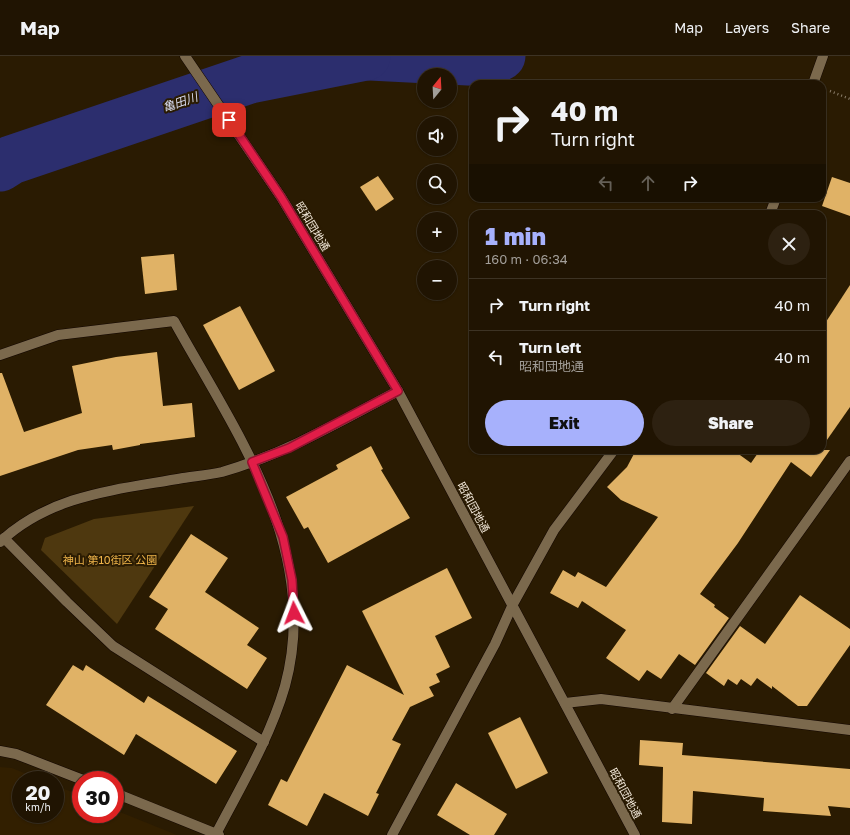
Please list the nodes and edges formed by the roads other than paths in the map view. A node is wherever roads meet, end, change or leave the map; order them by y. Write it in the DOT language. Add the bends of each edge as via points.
graph roads {
  1 [pos="185,56"];
  2 [pos="823,56"];
  3 [pos="815,80"];
  4 [pos="0,354"];
  5 [pos="398,391"];
  6 [pos="611,454"];
  7 [pos="850,461"];
  8 [pos="252,462"];
  9 [pos="2,540"];
  10 [pos="513,604"];
  11 [pos="565,704"];
  12 [pos="672,709"];
  13 [pos="850,730"];
  14 [pos="264,742"];
  15 [pos="0,751"];
  16 [pos="72,776"];
  17 [pos="124,797"];
  18 [pos="217,834"];
  19 [pos="392,835"];
  20 [pos="635,835"];
  1 -- 5 [label="street, 昭和団地通" via="281,197"];
  2 -- 3 [label="street"];
  4 -- 8 [label="street" via="58,335 174,321"];
  5 -- 8 [label="street" via="289,448"];
  5 -- 10 [label="street, 昭和団地通"];
  6 -- 10 [label="street" via="554,530"];
  7 -- 12 [label="street"];
  8 -- 9 [label="street" via="221,472 91,494 65,502 29,519"];
  8 -- 14 [label="street" via="283,537 292,580 294,613 293,645 285,686"];
  9 -- 14 [label="street" via="113,646"];
  10 -- 11 [label="street, 昭和団地通"];
  10 -- 19 [label="street" via="495,644"];
  11 -- 12 [label="street" via="601,699"];
  11 -- 20 [label="street, 昭和団地通"];
  12 -- 13 [label="street"];
  14 -- 18 [label="street"];
  15 -- 16 [label="street" via="16,754"];
  17 -- 18 [label="street"];
}
